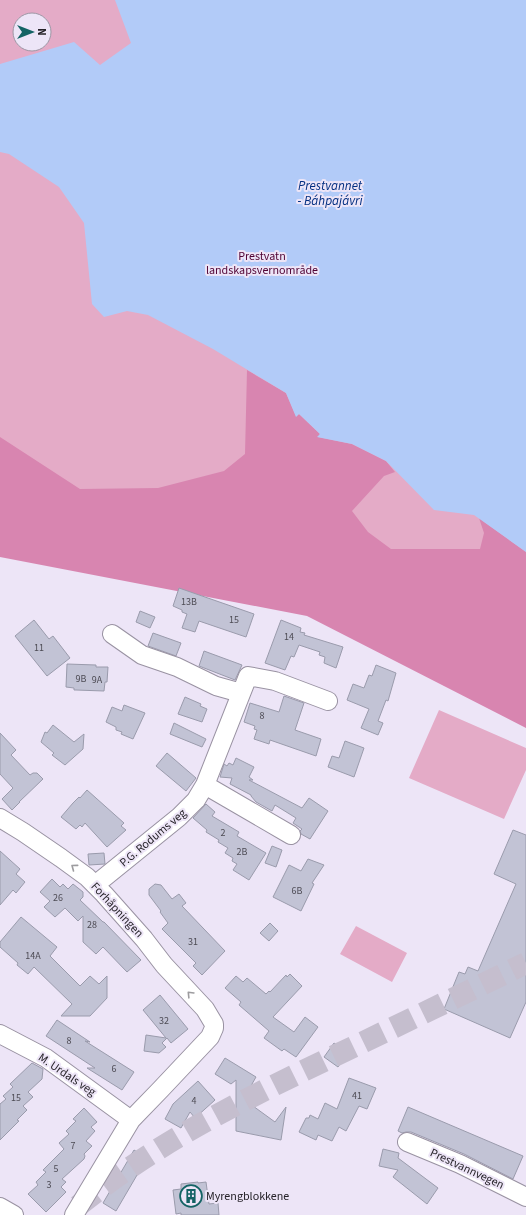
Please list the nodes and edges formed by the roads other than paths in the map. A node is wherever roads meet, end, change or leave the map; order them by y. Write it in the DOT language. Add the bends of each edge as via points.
graph roads {
  1 [pos="112,634"];
  2 [pos="241,693"];
  3 [pos="328,701"];
  4 [pos="205,785"];
  5 [pos="0,818"];
  6 [pos="291,835"];
  7 [pos="95,885"];
  8 [pos="0,1034"];
  9 [pos="131,1120"];
  10 [pos="407,1142"];
  11 [pos="526,1197"];
  12 [pos="0,1207"];
  13 [pos="14,1215"];
  14 [pos="74,1215"];
  1 -- 2 [label="street" via="142,656 177,667 216,686"];
  2 -- 3 [label="street, P.G. Rodums veg" via="248,676 275,682"];
  2 -- 4 [label="street, P.G. Rodums veg"];
  4 -- 6 [label="street"];
  4 -- 7 [label="street, P.G. Rodums veg" via="196,800 179,817"];
  7 -- 5 [label="street, Forhåpningen, one-way" via="61,858"];
  9 -- 7 [label="street, Forhåpningen, one-way" via="210,1037 214,1024 205,1009"];
  8 -- 9 [label="street, M. Urdals veg" via="46,1058"];
  9 -- 14 [label="street"];
  10 -- 11 [label="street, Prestvannvegen" via="460,1164"];
  12 -- 13 [label="street"];
}
